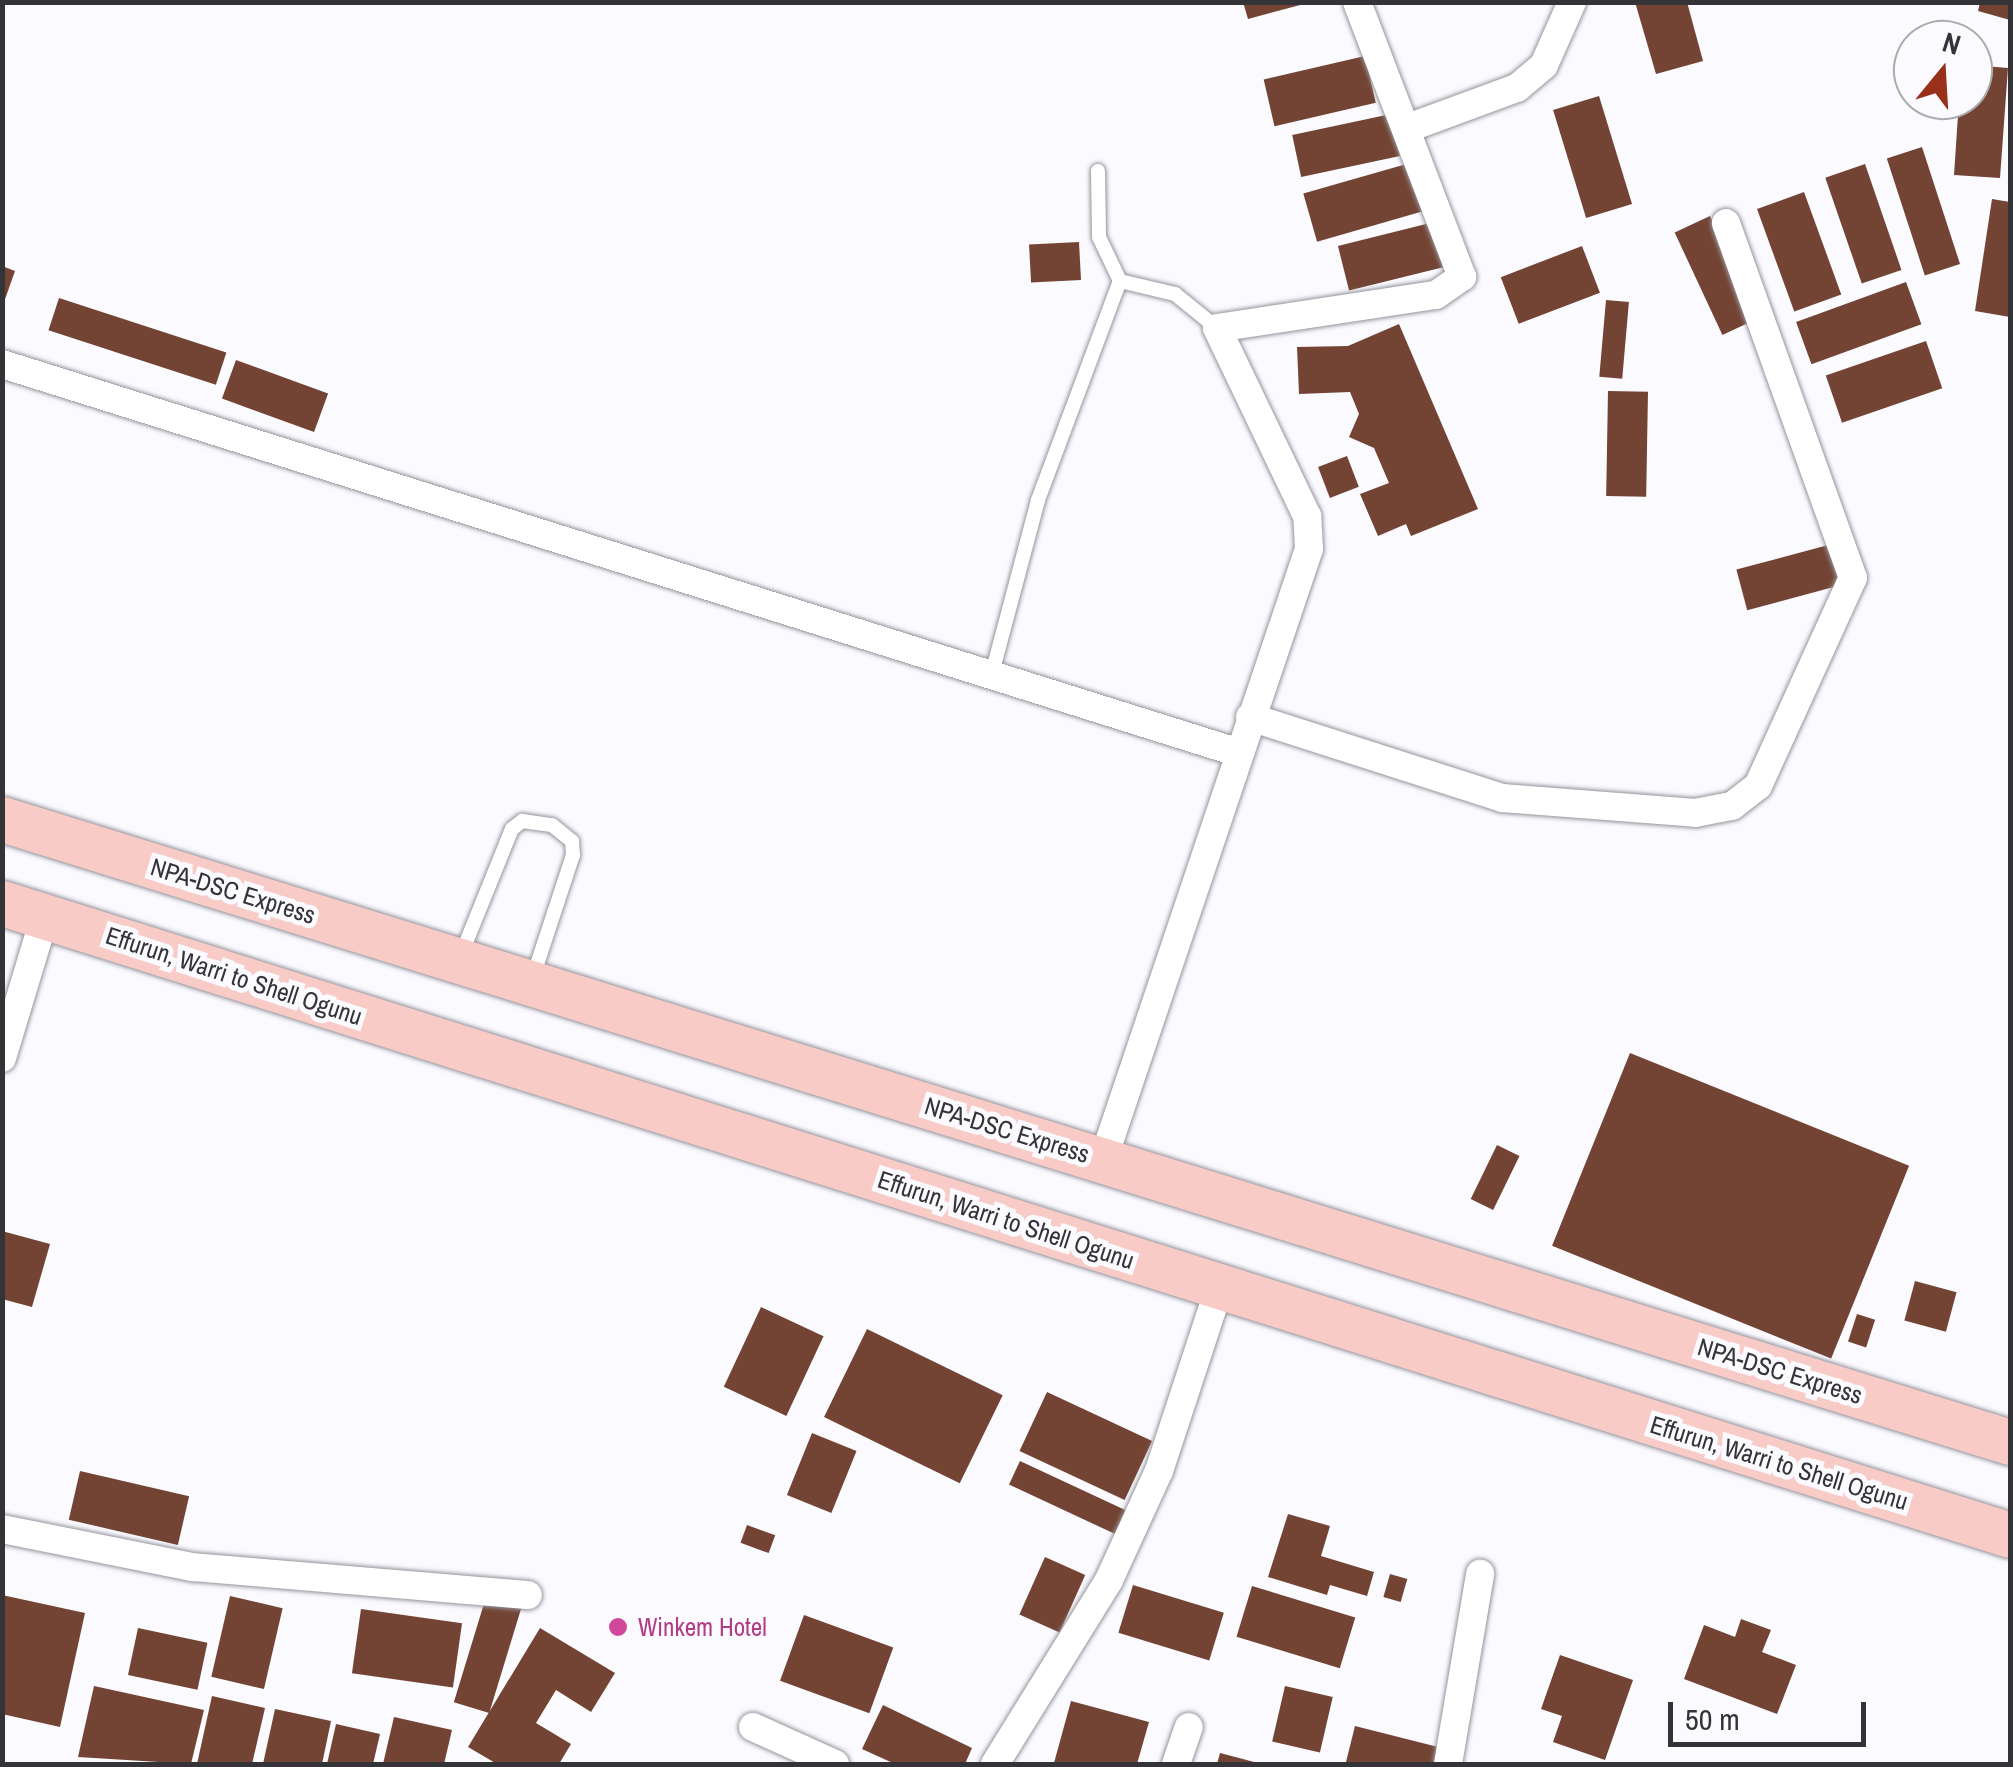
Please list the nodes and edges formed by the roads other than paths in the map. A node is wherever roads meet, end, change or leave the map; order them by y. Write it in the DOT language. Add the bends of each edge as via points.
graph roads {
  1 [pos="1357,2"];
  2 [pos="1572,2"];
  3 [pos="1408,128"];
  4 [pos="1098,170"];
  5 [pos="1726,222"];
  6 [pos="1120,281"];
  7 [pos="1217,328"];
  8 [pos="2,364"];
  9 [pos="991,676"];
  10 [pos="1250,716"];
  11 [pos="1236,752"];
  12 [pos="2,819"];
  13 [pos="2,903"];
  14 [pos="45,916"];
  15 [pos="459,961"];
  16 [pos="531,983"];
  17 [pos="2,1058"];
  18 [pos="1103,1160"];
  19 [pos="1219,1288"];
  20 [pos="2010,1442"];
  21 [pos="2,1529"];
  22 [pos="2010,1535"];
  23 [pos="1480,1574"];
  24 [pos="528,1595"];
  25 [pos="753,1727"];
  26 [pos="1190,1727"];
  27 [pos="834,1764"];
  28 [pos="994,1764"];
  29 [pos="1176,1764"];
  30 [pos="1448,1764"];
  1 -- 3 [label="street"];
  2 -- 3 [label="street" via="1544,65 1517,88"];
  3 -- 7 [label="street" via="1456,248 1462,277 1455,287"];
  4 -- 6 [label="lane" via="1100,238"];
  5 -- 10 [label="street" via="1853,578 1758,786 1732,806 1695,813 1502,798"];
  6 -- 7 [label="lane" via="1175,294"];
  6 -- 9 [label="lane" via="1038,500"];
  7 -- 10 [label="street" via="1307,516 1310,549"];
  8 -- 9 [label="street"];
  9 -- 11 [label="street"];
  10 -- 11 [label="street"];
  11 -- 18 [label="street"];
  12 -- 15 [label="main road, NPA-DSC Express"];
  13 -- 14 [label="main road, Effurun, Warri to Shell Ogunu"];
  14 -- 17 [label="street"];
  14 -- 19 [label="main road, Effurun, Warri to Shell Ogunu"];
  15 -- 16 [label="main road, NPA-DSC Express"];
  15 -- 16 [label="lane" via="512,829 522,821 552,824 572,840 573,855"];
  16 -- 18 [label="main road, NPA-DSC Express"];
  18 -- 20 [label="main road, NPA-DSC Express"];
  19 -- 22 [label="main road, Effurun, Warri to Shell Ogunu"];
  19 -- 28 [label="street" via="1159,1471 1109,1580"];
  21 -- 24 [label="street" via="193,1567"];
  23 -- 30 [label="street"];
  25 -- 27 [label="street"];
  26 -- 29 [label="street"];
}
